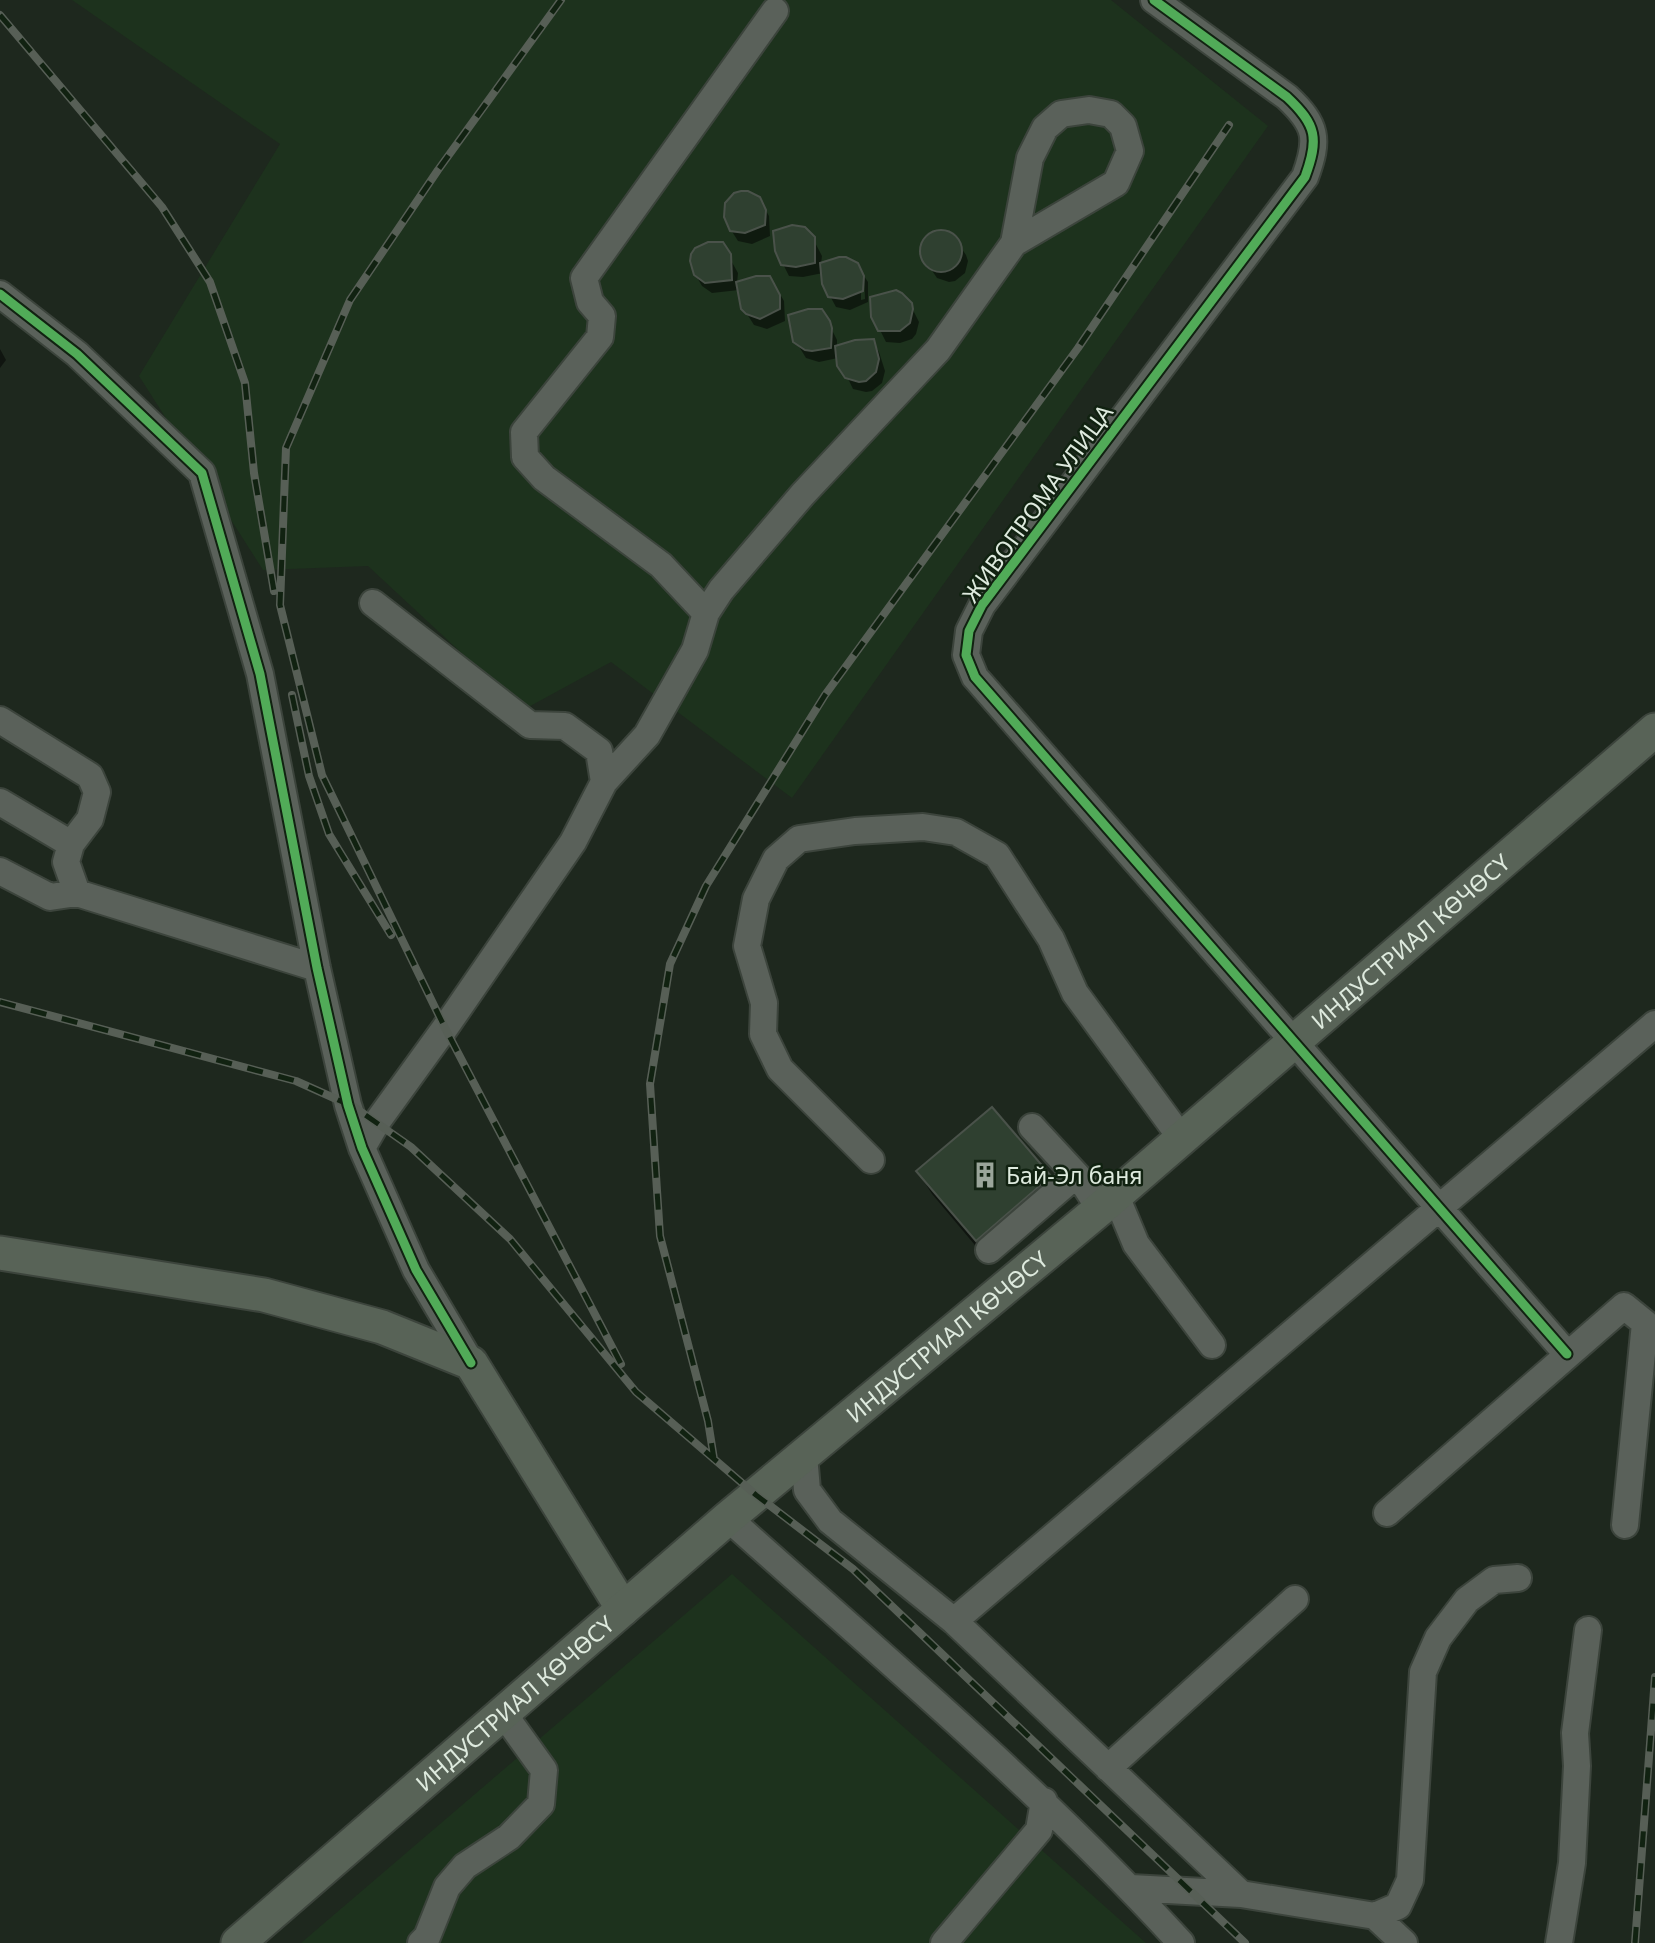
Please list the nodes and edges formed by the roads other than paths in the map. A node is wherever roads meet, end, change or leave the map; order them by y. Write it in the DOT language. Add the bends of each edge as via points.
graph roads {
  1 [pos="1154,0"];
  2 [pos="775,11"];
  3 [pos="1014,243"];
  4 [pos="0,294"];
  5 [pos="373,603"];
  6 [pos="706,613"];
  7 [pos="0,720"];
  8 [pos="1655,730"];
  9 [pos="604,782"];
  10 [pos="0,802"];
  11 [pos="71,844"];
  12 [pos="0,871"];
  13 [pos="77,893"];
  14 [pos="317,968"];
  15 [pos="1655,1024"];
  16 [pos="1296,1042"];
  17 [pos="1032,1127"];
  18 [pos="1182,1139"];
  19 [pos="362,1148"];
  20 [pos="871,1160"];
  21 [pos="1076,1175"];
  22 [pos="1108,1203"];
  23 [pos="1440,1207"];
  24 [pos="989,1250"];
  25 [pos="0,1253"];
  26 [pos="1212,1345"];
  27 [pos="1567,1354"];
  28 [pos="471,1363"];
  29 [pos="804,1455"];
  30 [pos="1387,1513"];
  31 [pos="728,1518"];
  32 [pos="1625,1525"];
  33 [pos="1518,1578"];
  34 [pos="1295,1599"];
  35 [pos="623,1609"];
  36 [pos="954,1621"];
  37 [pos="1588,1630"];
  38 [pos="503,1713"];
  39 [pos="1108,1768"];
  40 [pos="1044,1801"];
  41 [pos="1131,1888"];
  42 [pos="1241,1894"];
  43 [pos="1375,1916"];
  44 [pos="238,1943"];
  45 [pos="421,1943"];
  46 [pos="944,1943"];
  47 [pos="1181,1943"];
  48 [pos="1404,1943"];
  49 [pos="1559,1943"];
  1 -- 16 [label="street, ЖИВОПРОМА УЛИЦА" via="1305,114 1314,132 1314,152 1305,177 982,605 969,631 966,655 975,677"];
  2 -- 6 [label="street" via="584,278 590,302 602,316 600,337 524,432 525,457 544,478 662,565"];
  3 -- 3 [label="street" via="1116,183 1130,151 1124,126 1111,114 1089,110 1061,114 1045,128 1030,158"];
  3 -- 6 [label="street" via="938,350 803,494"];
  4 -- 14 [label="street" via="77,354 202,473 260,674"];
  5 -- 9 [label="street" via="530,725 565,726 599,751"];
  6 -- 9 [label="street" via="695,650 647,735"];
  7 -- 11 [label="street" via="90,776 97,792 90,819"];
  8 -- 16 [label="main road, ИНДУСТРИАЛ КӨЧӨСҮ"];
  9 -- 19 [label="street" via="573,842"];
  10 -- 11 [label="street"];
  11 -- 13 [label="street" via="66,862"];
  12 -- 13 [label="street" via="50,897"];
  13 -- 14 [label="street"];
  14 -- 19 [label="street"];
  15 -- 23 [label="street"];
  16 -- 18 [label="main road, ИНДУСТРИАЛ КӨЧӨСҮ"];
  16 -- 23 [label="street, ЖИВОПРОМА УЛИЦА"];
  17 -- 21 [label="street"];
  18 -- 20 [label="street" via="1075,993 1051,939 997,855 956,832 923,827 855,831 799,839 776,859 756,899 747,946 764,1003 763,1034 780,1069"];
  18 -- 22 [label="main road, ИНДУСТРИАЛ КӨЧӨСҮ"];
  19 -- 28 [label="street" via="416,1270"];
  21 -- 22 [label="street"];
  21 -- 24 [label="street"];
  22 -- 26 [label="street"];
  22 -- 29 [label="main road, ИНДУСТРИАЛ КӨЧӨСҮ"];
  23 -- 27 [label="street, ЖИВОПРОМА УЛИЦА"];
  23 -- 36 [label="street"];
  25 -- 28 [label="main road" via="264,1295 382,1327"];
  27 -- 30 [label="street"];
  27 -- 32 [label="street" via="1624,1306 1645,1323"];
  28 -- 35 [label="main road"];
  29 -- 31 [label="main road, ИНДУСТРИАЛ КӨЧӨСҮ"];
  29 -- 36 [label="street" via="807,1490 830,1521"];
  31 -- 35 [label="main road, ИНДУСТРИАЛ КӨЧӨСҮ"];
  31 -- 40 [label="street"];
  33 -- 43 [label="street" via="1494,1580 1467,1600 1438,1638 1423,1672 1410,1880 1398,1906"];
  34 -- 39 [label="street"];
  35 -- 38 [label="main road, ИНДУСТРИАЛ КӨЧӨСҮ"];
  36 -- 39 [label="street"];
  37 -- 49 [label="street" via="1575,1732 1572,1863"];
  38 -- 44 [label="main road, ИНДУСТРИАЛ КӨЧӨСҮ"];
  38 -- 45 [label="street" via="544,1770 541,1804 509,1837 466,1866 447,1887"];
  39 -- 42 [label="street"];
  40 -- 41 [label="street"];
  40 -- 46 [label="street" via="1039,1830"];
  41 -- 42 [label="street"];
  41 -- 47 [label="street"];
  42 -- 43 [label="street"];
  43 -- 48 [label="street"];
}
